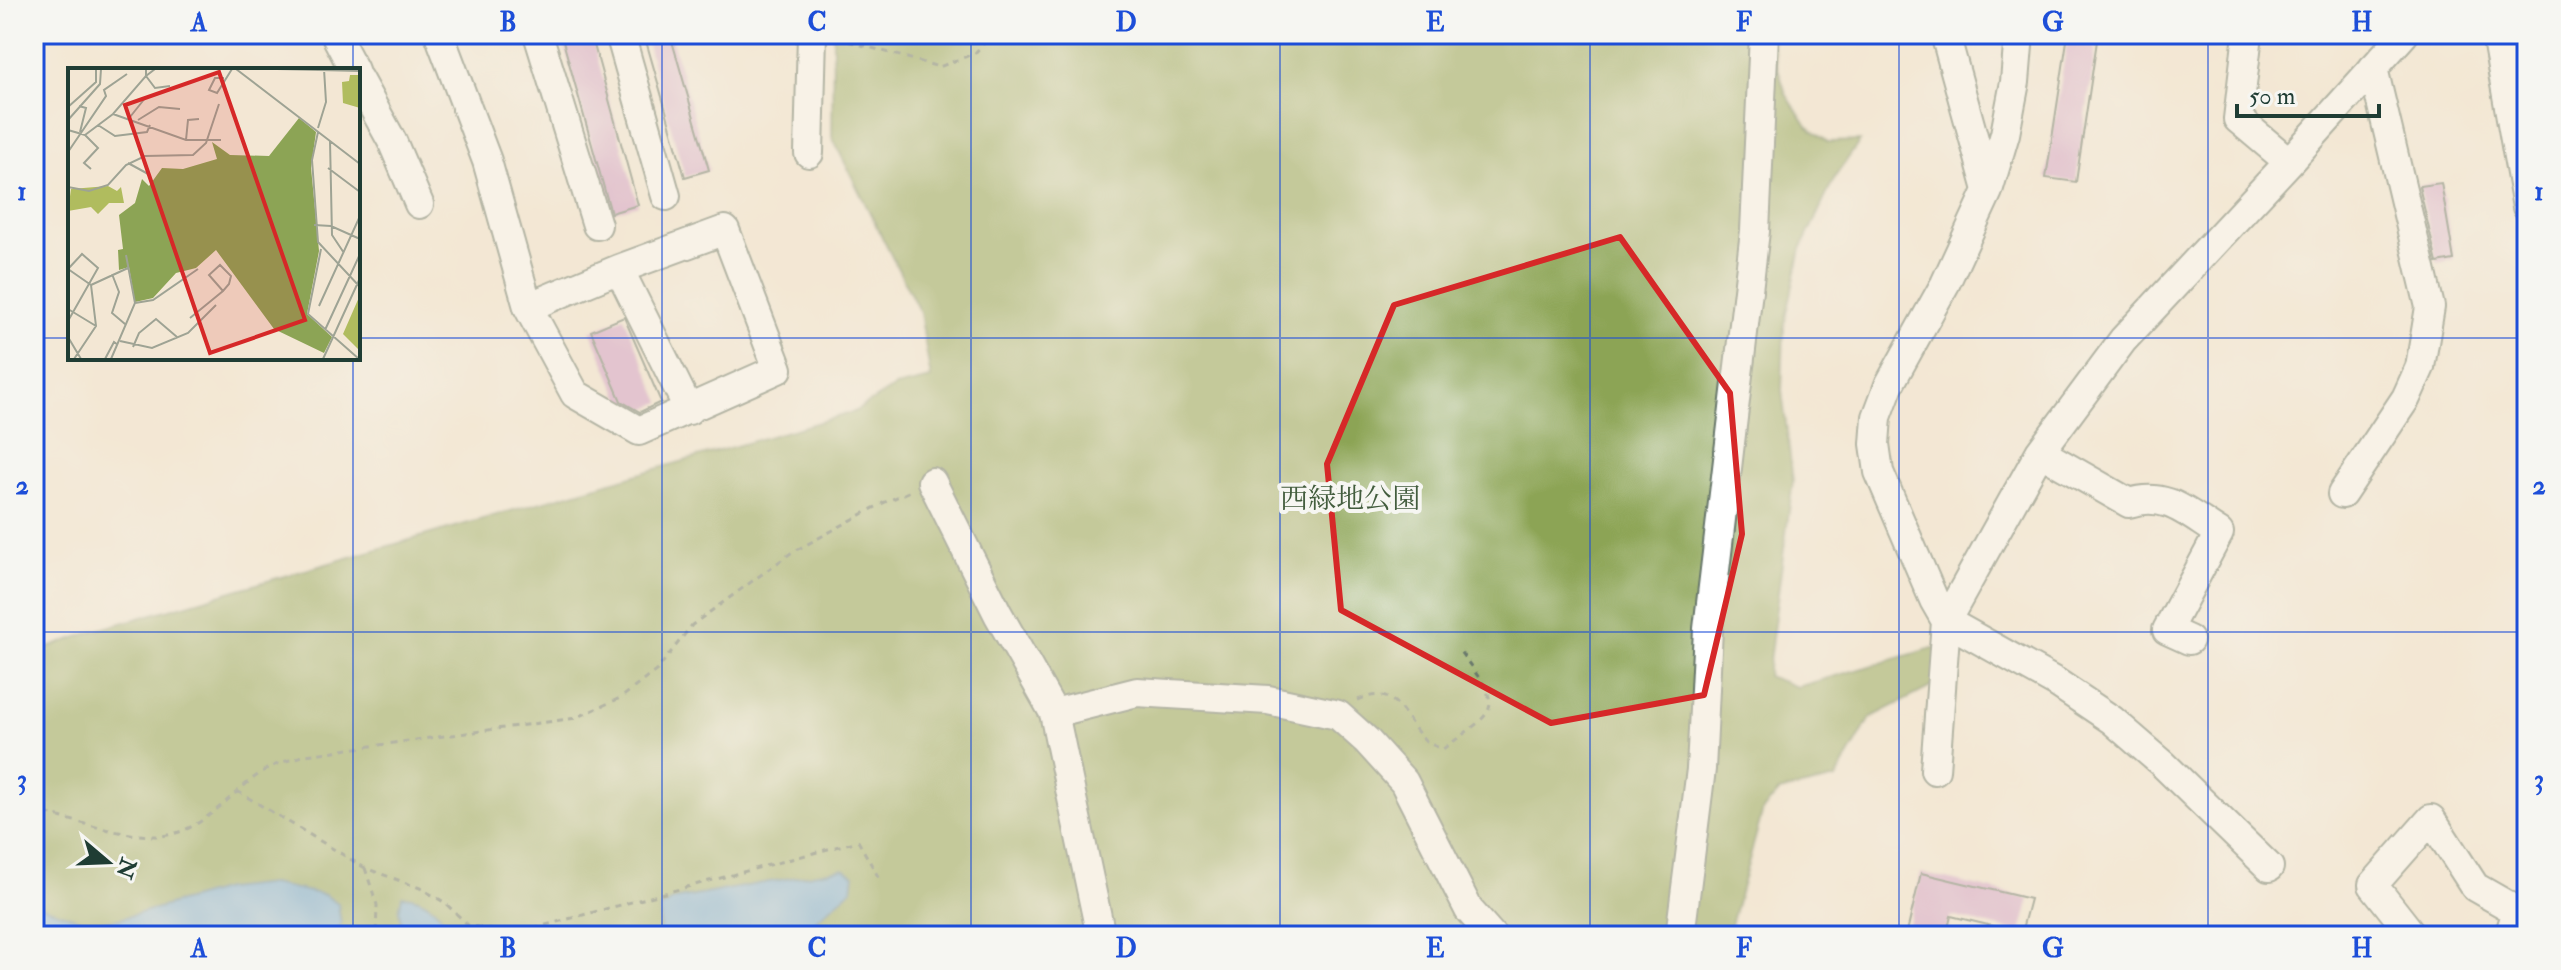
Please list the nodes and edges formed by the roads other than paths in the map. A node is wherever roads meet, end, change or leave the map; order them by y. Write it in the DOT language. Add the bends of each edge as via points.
graph roads {
  1 [pos="335,34"];
  2 [pos="439,34"];
  3 [pos="538,34"];
  4 [pos="620,34"];
  5 [pos="1764,34"];
  6 [pos="1945,34"];
  7 [pos="2019,34"];
  8 [pos="2248,34"];
  9 [pos="2402,34"];
  10 [pos="2496,34"];
  11 [pos="823,36"];
  12 [pos="353,68"];
  13 [pos="2373,68"];
  14 [pos="360,83"];
  15 [pos="809,153"];
  16 [pos="2289,162"];
  17 [pos="1988,191"];
  18 [pos="666,196"];
  19 [pos="419,204"];
  20 [pos="2527,207"];
  21 [pos="597,225"];
  22 [pos="619,269"];
  23 [pos="528,307"];
  24 [pos="689,410"];
  25 [pos="2040,452"];
  26 [pos="932,482"];
  27 [pos="2342,494"];
  28 [pos="1946,621"];
  29 [pos="2189,640"];
  30 [pos="1054,713"];
  31 [pos="1935,770"];
  32 [pos="2269,867"];
  33 [pos="1101,936"];
  34 [pos="1492,936"];
  35 [pos="1680,936"];
  36 [pos="2413,936"];
  37 [pos="2509,936"];
  1 -- 12 [label="street"];
  2 -- 23 [label="street" via="487,161"];
  3 -- 21 [label="street"];
  4 -- 18 [label="street"];
  5 -- 35 [label="street" via="1755,231 1708,629 1701,769"];
  6 -- 17 [label="street"];
  7 -- 17 [label="street" via="2005,134"];
  8 -- 16 [label="street" via="2238,119"];
  9 -- 13 [label="street"];
  10 -- 20 [label="street"];
  11 -- 15 [label="street"];
  13 -- 16 [label="street"];
  13 -- 27 [label="street" via="2430,307 2420,367 2406,398"];
  14 -- 19 [label="street"];
  16 -- 25 [label="street" via="2123,340"];
  17 -- 28 [label="street" via="1877,417 1879,472"];
  22 -- 23 [label="street"];
  22 -- 24 [label="street"];
  22 -- 24 [label="street" via="725,230 778,369"];
  23 -- 24 [label="street" via="575,394 639,431"];
  25 -- 28 [label="street"];
  25 -- 29 [label="street" via="2129,503 2167,500 2219,533 2167,630"];
  26 -- 30 [label="street"];
  28 -- 31 [label="street"];
  28 -- 32 [label="street" via="2112,720"];
  30 -- 33 [label="street"];
  30 -- 34 [label="street" via="1137,692 1268,700 1338,715 1404,782 1469,910"];
  36 -- 37 [label="street" via="2373,885 2431,819 2475,887 2517,911"];
}
